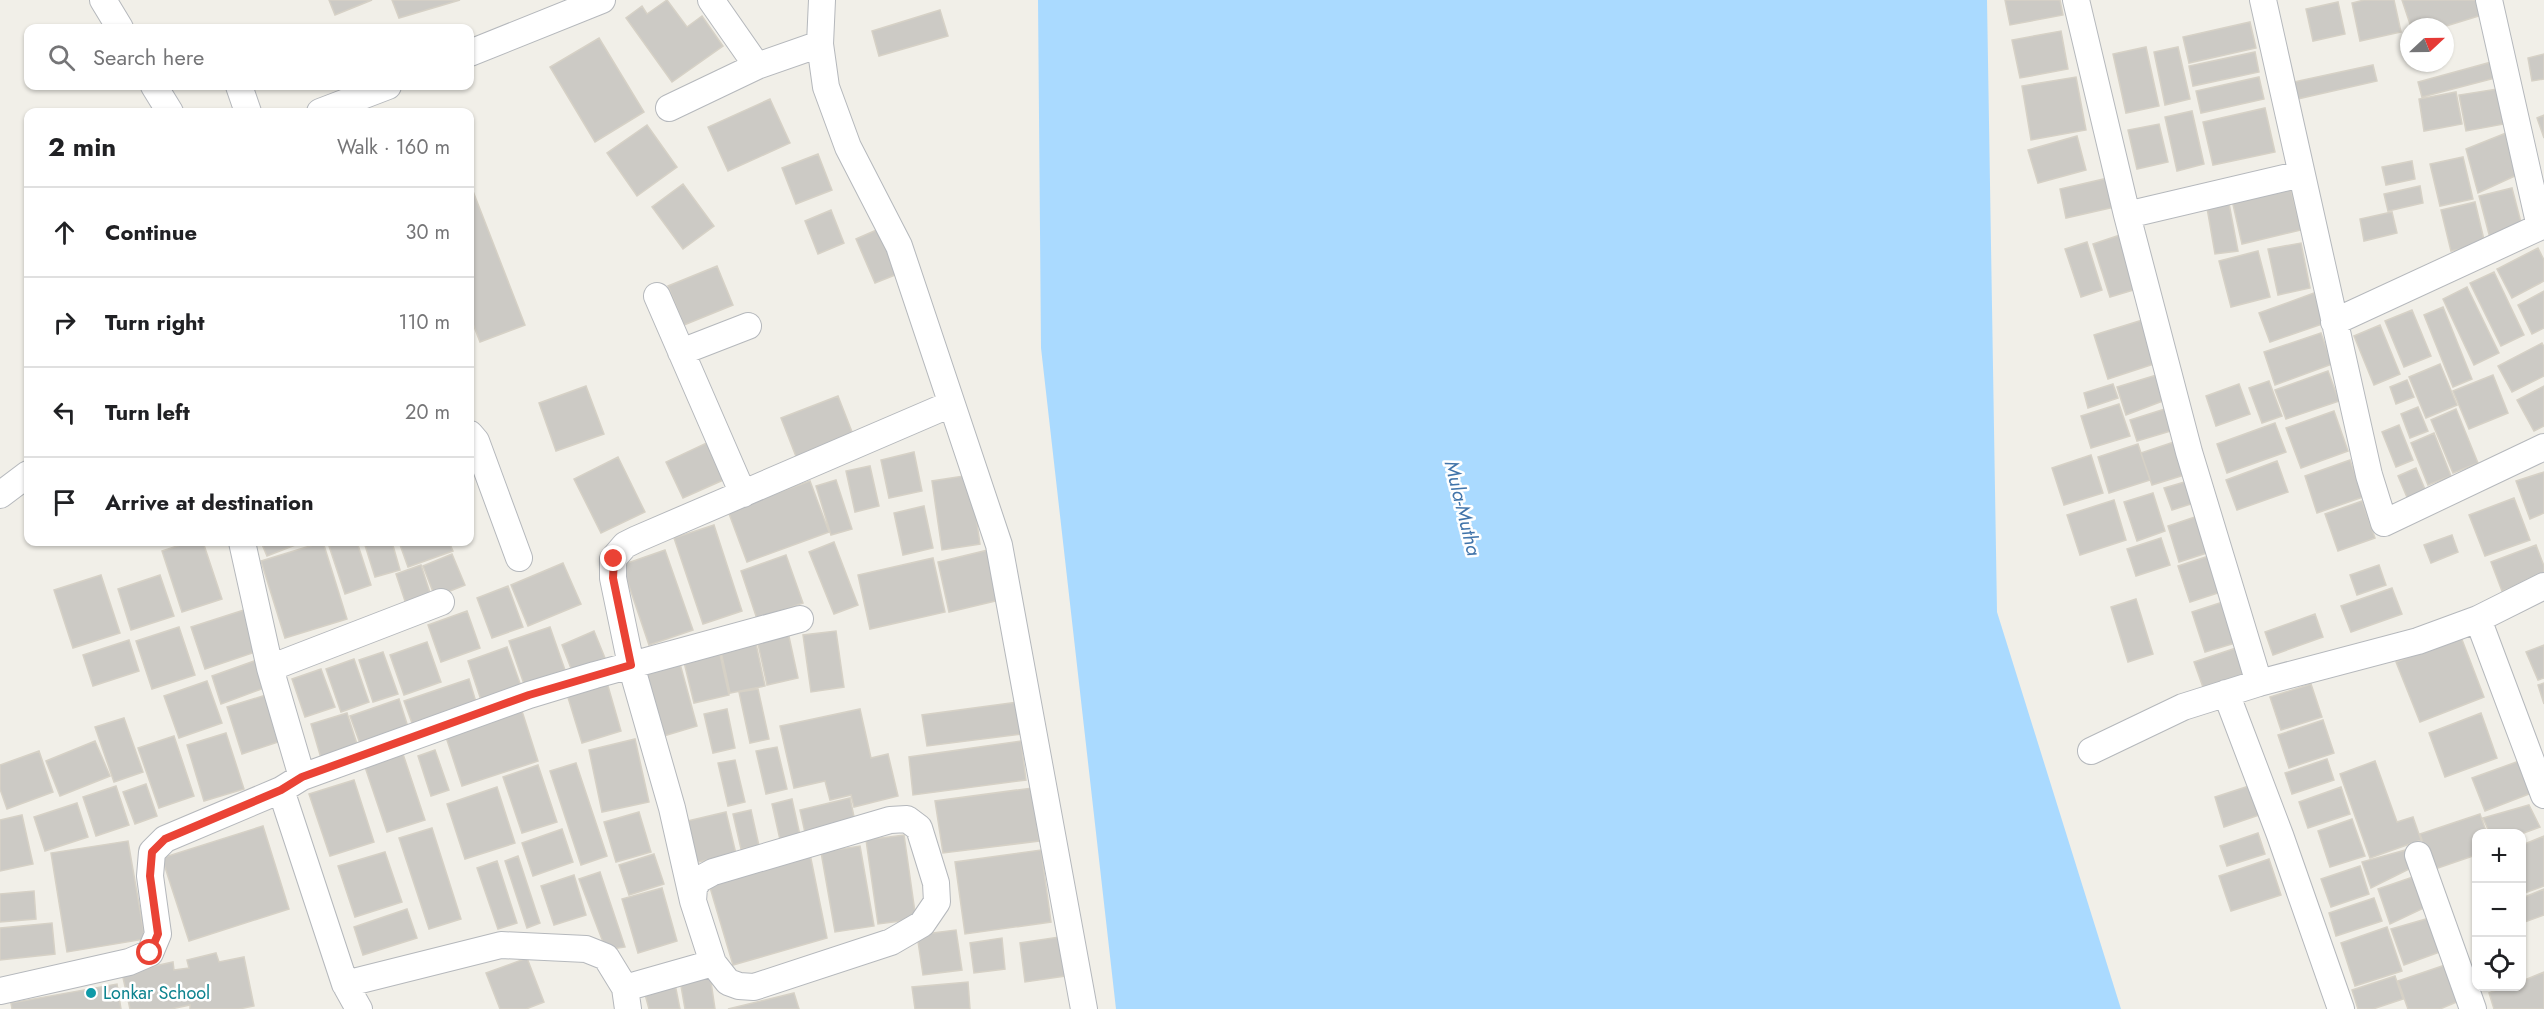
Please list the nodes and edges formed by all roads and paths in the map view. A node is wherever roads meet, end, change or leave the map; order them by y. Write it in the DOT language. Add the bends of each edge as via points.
graph roads {
  1 [pos="103,0"];
  2 [pos="602,0"];
  3 [pos="711,0"];
  4 [pos="822,0"];
  5 [pos="2076,0"];
  6 [pos="2263,0"];
  7 [pos="2490,0"];
  8 [pos="118,24"];
  9 [pos="820,44"];
  10 [pos="474,51"];
  11 [pos="757,66"];
  12 [pos="156,90"];
  13 [pos="240,90"];
  14 [pos="378,90"];
  15 [pos="168,108"];
  16 [pos="247,108"];
  17 [pos="330,108"];
  18 [pos="669,108"];
  19 [pos="2301,174"];
  20 [pos="2127,215"];
  21 [pos="2542,226"];
  22 [pos="657,296"];
  23 [pos="2334,322"];
  24 [pos="748,326"];
  25 [pos="681,352"];
  26 [pos="951,404"];
  27 [pos="474,439"];
  28 [pos="2544,447"];
  29 [pos="24,477"];
  30 [pos="743,494"];
  31 [pos="0,495"];
  32 [pos="243,546"];
  33 [pos="519,558"];
  34 [pos="2544,586"];
  35 [pos="441,602"];
  36 [pos="800,619"];
  37 [pos="2478,619"];
  38 [pos="631,665"];
  39 [pos="270,668"];
  40 [pos="2259,683"];
  41 [pos="2226,693"];
  42 [pos="2091,751"];
  43 [pos="292,784"];
  44 [pos="2544,795"];
  45 [pos="2418,855"];
  46 [pos="693,901"];
  47 [pos="713,963"];
  48 [pos="345,984"];
  49 [pos="0,991"];
  50 [pos="626,998"];
  51 [pos="359,1009"];
  52 [pos="1084,1009"];
  53 [pos="2341,1009"];
  54 [pos="2473,1009"];
  1 -- 8 [label="street"];
  2 -- 10 [label="street"];
  3 -- 11 [label="street"];
  4 -- 9 [label="street"];
  5 -- 20 [label="street"];
  6 -- 19 [label="street"];
  7 -- 21 [label="street"];
  9 -- 11 [label="street"];
  9 -- 26 [label="street" via="830,97 848,147 898,246"];
  11 -- 18 [label="street"];
  12 -- 15 [label="street"];
  13 -- 16 [label="street"];
  14 -- 17 [label="street"];
  19 -- 20 [label="street"];
  19 -- 23 [label="street"];
  20 -- 40 [label="street" via="2189,452"];
  21 -- 23 [label="street"];
  22 -- 25 [label="street"];
  23 -- 28 [label="street" via="2384,523"];
  24 -- 25 [label="street"];
  25 -- 30 [label="street"];
  26 -- 30 [label="street"];
  26 -- 52 [label="street" via="999,545"];
  27 -- 33 [label="street"];
  29 -- 31 [label="street"];
  30 -- 38 [label="street" via="625,545 614,559 613,578"];
  32 -- 39 [label="street"];
  34 -- 37 [label="street"];
  35 -- 39 [label="street"];
  36 -- 38 [label="street"];
  37 -- 40 [label="street" via="2418,641"];
  37 -- 44 [label="street"];
  38 -- 43 [label="street" via="529,695"];
  38 -- 46 [label="street" via="672,808"];
  39 -- 43 [label="street"];
  40 -- 41 [label="street"];
  41 -- 42 [label="street" via="2183,707"];
  41 -- 53 [label="street"];
  43 -- 48 [label="street"];
  43 -- 49 [label="street" via="165,839 152,852 150,876 158,934 150,953 129,962"];
  45 -- 54 [label="street"];
  46 -- 47 [label="street"];
  46 -- 47 [label="street" via="694,887 713,872 890,820 907,819 920,828 936,883 937,902 922,924 891,942 754,987 728,982"];
  47 -- 50 [label="street"];
  48 -- 50 [label="street" via="501,945 529,945 586,949 606,957"];
  48 -- 51 [label="street"];
}
